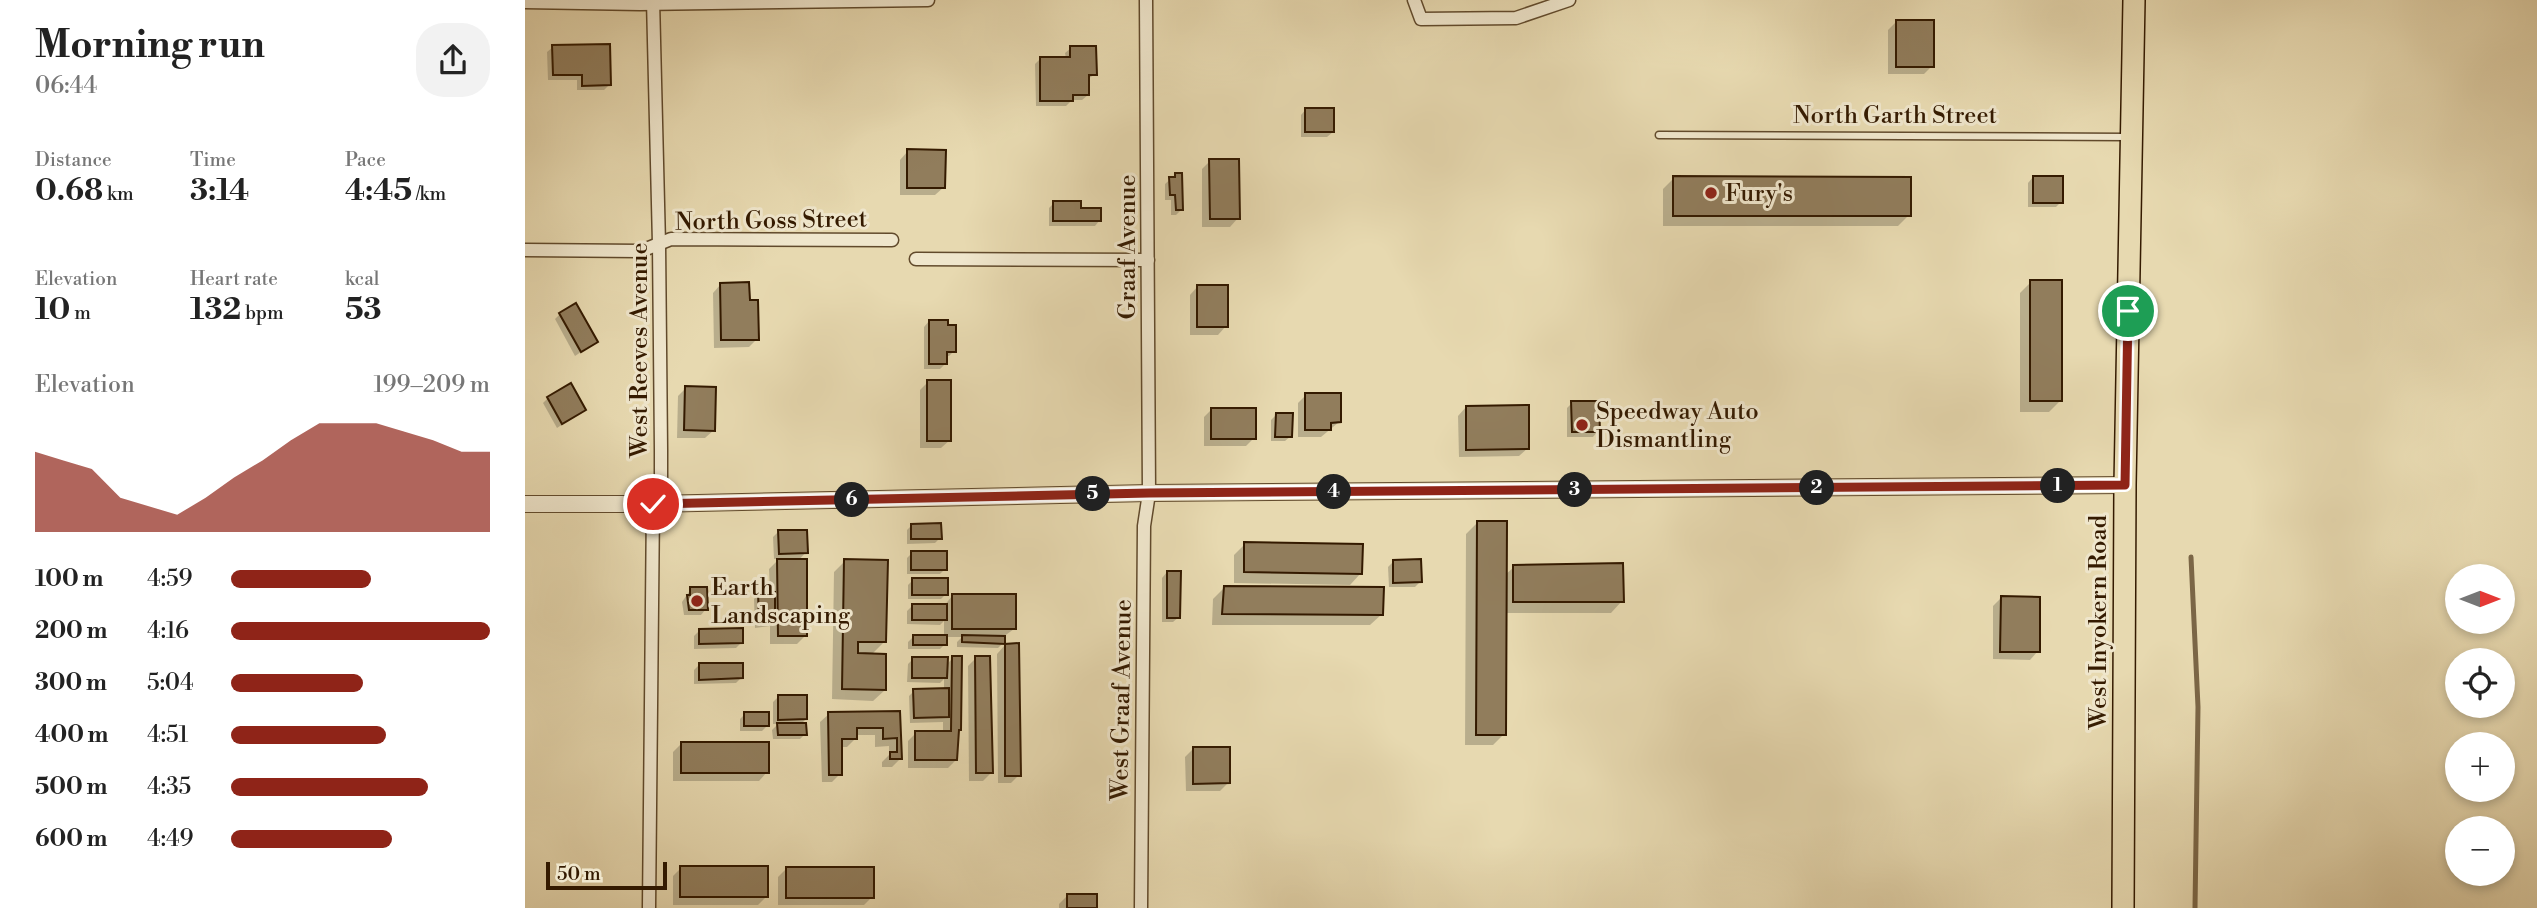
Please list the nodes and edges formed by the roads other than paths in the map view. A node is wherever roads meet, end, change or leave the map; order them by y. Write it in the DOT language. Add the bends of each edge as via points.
graph roads {
  1 [pos="928,0"];
  2 [pos="1146,0"];
  3 [pos="1414,0"];
  4 [pos="1569,0"];
  5 [pos="2134,0"];
  6 [pos="525,2"];
  7 [pos="653,2"];
  8 [pos="1658,135"];
  9 [pos="2131,137"];
  10 [pos="893,240"];
  11 [pos="659,244"];
  12 [pos="525,250"];
  13 [pos="916,259"];
  14 [pos="1148,260"];
  15 [pos="2125,485"];
  16 [pos="1149,493"];
  17 [pos="525,504"];
  18 [pos="653,504"];
  19 [pos="649,908"];
  20 [pos="1141,908"];
  21 [pos="2123,908"];
  1 -- 7 [label="street"];
  2 -- 14 [label="street, Graaf Avenue"];
  3 -- 4 [label="street" via="1421,19 1516,18"];
  5 -- 9 [label="main road, West Inyokern Road"];
  6 -- 7 [label="street"];
  7 -- 11 [label="street, West Reeves Avenue"];
  8 -- 9 [label="lane, North Garth Street"];
  9 -- 15 [label="main road, West Inyokern Road"];
  10 -- 11 [label="street, North Goss Street" via="671,239"];
  11 -- 12 [label="street, North Goss Street" via="641,251"];
  11 -- 18 [label="street, West Reeves Avenue" via="661,487"];
  13 -- 14 [label="street"];
  14 -- 16 [label="street, Graaf Avenue"];
  15 -- 16 [label="street"];
  15 -- 21 [label="main road, West Inyokern Road"];
  16 -- 18 [label="street"];
  16 -- 20 [label="street, West Graaf Avenue" via="1144,526"];
  17 -- 18 [label="street"];
  18 -- 19 [label="street, West Reeves Avenue"];
}
